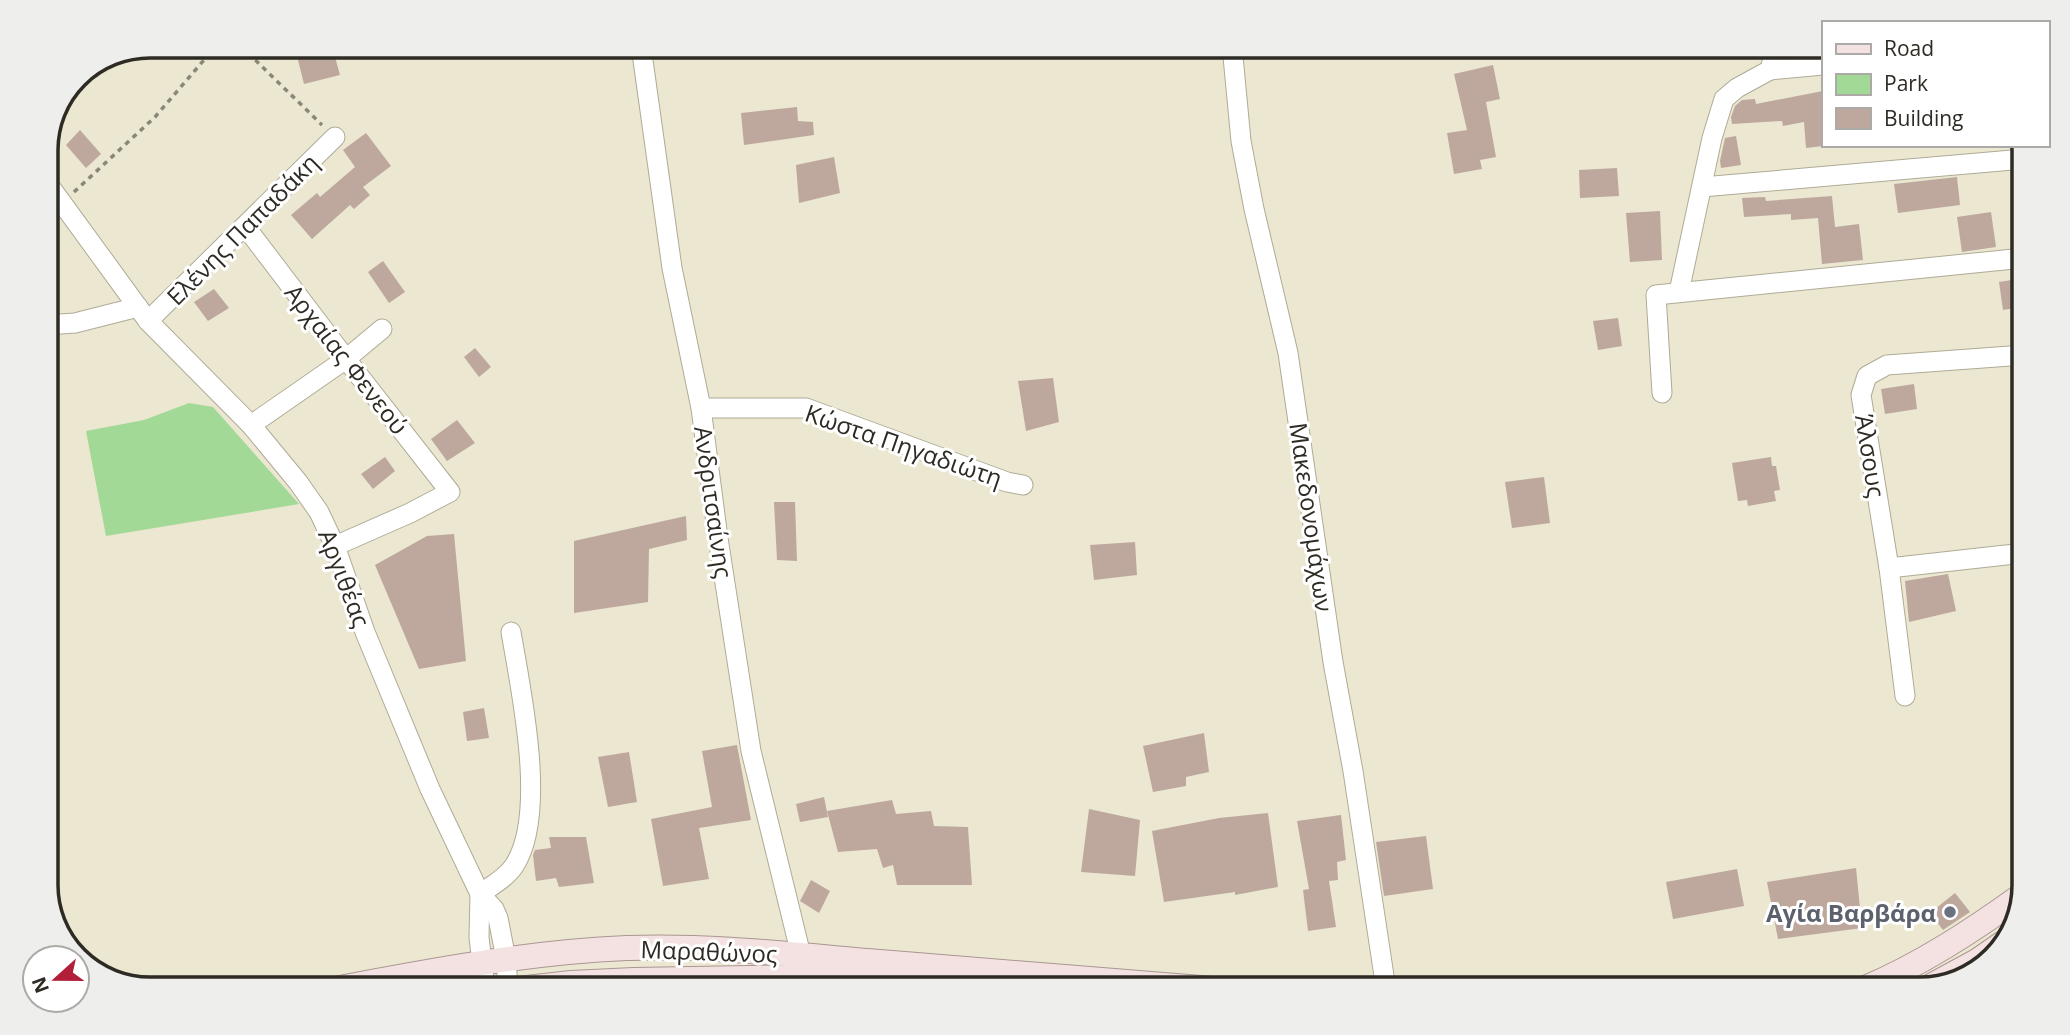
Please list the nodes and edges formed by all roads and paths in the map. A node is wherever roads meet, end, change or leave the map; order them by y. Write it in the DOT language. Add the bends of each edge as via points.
graph roads {
  1 [pos="206,58"];
  2 [pos="253,58"];
  3 [pos="643,58"];
  4 [pos="1233,58"];
  5 [pos="1773,58"];
  6 [pos="1822,65"];
  7 [pos="1770,70"];
  8 [pos="335,137"];
  9 [pos="2012,160"];
  10 [pos="1702,187"];
  11 [pos="58,198"];
  12 [pos="62,204"];
  13 [pos="245,226"];
  14 [pos="2012,259"];
  15 [pos="1679,292"];
  16 [pos="143,314"];
  17 [pos="58,325"];
  18 [pos="382,329"];
  19 [pos="2012,356"];
  20 [pos="345,359"];
  21 [pos="1662,393"];
  22 [pos="701,408"];
  23 [pos="251,425"];
  24 [pos="1023,485"];
  25 [pos="335,546"];
  26 [pos="2012,554"];
  27 [pos="1889,568"];
  28 [pos="511,632"];
  29 [pos="1905,696"];
  30 [pos="480,894"];
  31 [pos="2006,917"];
  32 [pos="801,955"];
  33 [pos="506,959"];
  34 [pos="481,963"];
  35 [pos="402,977"];
  36 [pos="483,977"];
  37 [pos="507,977"];
  38 [pos="759,977"];
  39 [pos="801,977"];
  40 [pos="1068,977"];
  41 [pos="1384,977"];
  42 [pos="1891,977"];
  1 -- 12 [label="path" via="155,117"];
  2 -- 8 [label="path"];
  3 -- 22 [label="street, Ανδριτσαίνης" via="671,268"];
  4 -- 41 [label="street, Μακεδονομάχων" via="1241,141 1288,353"];
  5 -- 7 [label="street"];
  6 -- 7 [label="street"];
  7 -- 10 [label="street" via="1724,99"];
  8 -- 13 [label="street, Ελένης Παπαδάκη"];
  9 -- 10 [label="street"];
  10 -- 15 [label="street"];
  11 -- 12 [label="street, Αργιθέας"];
  12 -- 16 [label="street, Αργιθέας"];
  13 -- 16 [label="street, Ελένης Παπαδάκη"];
  13 -- 20 [label="street, Αρχαίας Φενεού"];
  14 -- 15 [label="street"];
  15 -- 21 [label="street" via="1656,295"];
  16 -- 17 [label="street"];
  16 -- 23 [label="street, Αργιθέας"];
  18 -- 20 [label="street"];
  19 -- 27 [label="street, Άλσους" via="1887,365 1867,376 1861,395"];
  20 -- 23 [label="street"];
  20 -- 25 [label="street, Αρχαίας Φενεού" via="450,492"];
  22 -- 24 [label="street, Κώστα Πηγαδιώτη" via="806,408"];
  22 -- 32 [label="street, Ανδριτσαίνης" via="751,751"];
  23 -- 25 [label="street, Αργιθέας" via="319,512"];
  25 -- 30 [label="street, Αργιθέας" via="425,777"];
  26 -- 27 [label="street"];
  27 -- 29 [label="street, Άλσους"];
  28 -- 30 [label="street" via="526,717 528,833 513,867"];
  30 -- 33 [label="street, Αργιθέας" via="498,918"];
  30 -- 34 [label="street"];
  31 -- 42 [label="main road"];
  32 -- 33 [label="main road, Μαραθώνος" via="628,948"];
  32 -- 40 [label="main road, Μαραθώνος"];
  33 -- 34 [label="main road, Μαραθώνος"];
  33 -- 37 [label="street, Αργιθέας"];
  34 -- 35 [label="main road, Μαραθώνος"];
  34 -- 36 [label="street"];
  38 -- 39 [label="main road, Μαραθώνος"];
}
